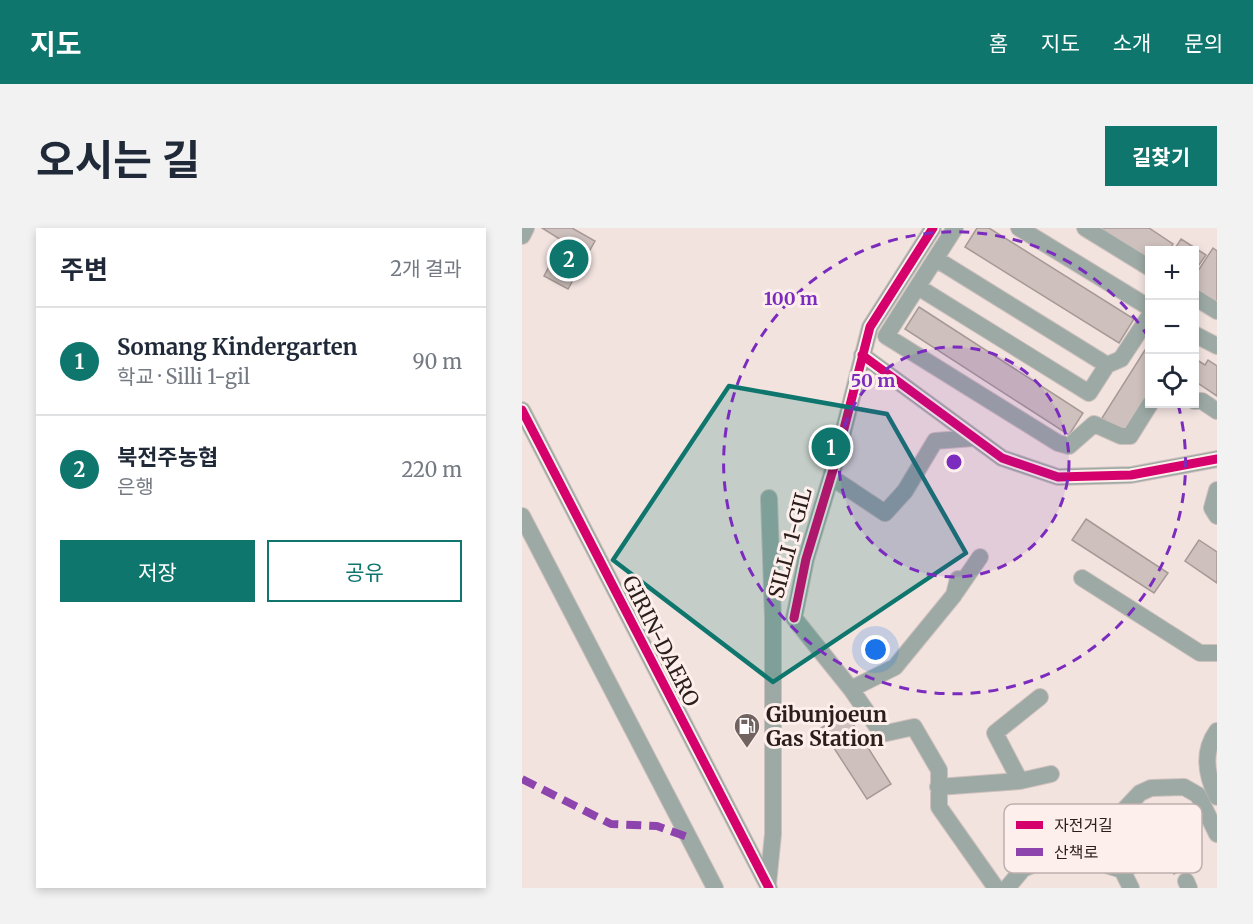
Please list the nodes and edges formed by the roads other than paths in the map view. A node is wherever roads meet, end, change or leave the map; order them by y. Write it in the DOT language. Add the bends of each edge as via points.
graph roads {
  1 [pos="526,228"];
  2 [pos="933,228"];
  3 [pos="955,228"];
  4 [pos="1019,228"];
  5 [pos="1084,228"];
  6 [pos="522,236"];
  7 [pos="936,260"];
  8 [pos="1145,266"];
  9 [pos="918,287"];
  10 [pos="1199,300"];
  11 [pos="1145,306"];
  12 [pos="1217,310"];
  13 [pos="1145,321"];
  14 [pos="1199,337"];
  15 [pos="1217,346"];
  16 [pos="862,355"];
  17 [pos="1107,364"];
  18 [pos="1199,401"];
  19 [pos="1148,408"];
  20 [pos="522,410"];
  21 [pos="1217,411"];
  22 [pos="974,438"];
  23 [pos="1217,459"];
  24 [pos="831,477"];
  25 [pos="1217,490"];
  26 [pos="769,498"];
  27 [pos="522,516"];
  28 [pos="1217,516"];
  29 [pos="980,557"];
  30 [pos="1082,578"];
  31 [pos="958,579"];
  32 [pos="954,595"];
  33 [pos="773,618"];
  34 [pos="794,618"];
  35 [pos="1217,653"];
  36 [pos="851,689"];
  37 [pos="1040,698"];
  38 [pos="1217,731"];
  39 [pos="1051,774"];
  40 [pos="1020,781"];
  41 [pos="938,787"];
  42 [pos="1217,797"];
  43 [pos="1130,804"];
  44 [pos="1217,834"];
  45 [pos="1020,873"];
  46 [pos="1118,873"];
  47 [pos="768,887"];
  48 [pos="715,888"];
  49 [pos="996,888"];
  50 [pos="1007,888"];
  51 [pos="1131,888"];
  1 -- 6 [label="street"];
  2 -- 16 [label="street, SILLI 1-GIL" via="870,327"];
  3 -- 7 [label="street"];
  4 -- 11 [label="street"];
  5 -- 8 [label="street"];
  7 -- 9 [label="street"];
  7 -- 17 [label="street"];
  9 -- 17 [label="street" via="1089,393"];
  9 -- 19 [label="street" via="886,336 1058,443 1068,446 1094,424 1130,436"];
  10 -- 12 [label="street"];
  13 -- 17 [label="street" via="1121,359"];
  14 -- 15 [label="street"];
  16 -- 22 [label="street"];
  16 -- 24 [label="street, SILLI 1-GIL"];
  18 -- 21 [label="street"];
  20 -- 47 [label="street, GIRIN-DAERO"];
  22 -- 23 [label="street" via="1002,458 1058,477 1131,475"];
  22 -- 24 [label="street" via="935,441 905,491 885,513"];
  24 -- 34 [label="street, SILLI 1-GIL" via="806,559"];
  25 -- 28 [label="street" via="1212,508"];
  26 -- 33 [label="street, SILLI 1-GIL"];
  27 -- 48 [label="street"];
  29 -- 32 [label="street"];
  30 -- 35 [label="street" via="1200,652"];
  31 -- 32 [label="street"];
  32 -- 36 [label="street" via="895,667"];
  33 -- 34 [label="street, SILLI 1-GIL"];
  33 -- 47 [label="street, SILLI 1-GIL" via="774,834"];
  34 -- 36 [label="street"];
  36 -- 41 [label="street" via="882,734 914,727 939,770"];
  37 -- 40 [label="street" via="995,733"];
  38 -- 42 [label="street" via="1205,762"];
  39 -- 40 [label="street"];
  40 -- 41 [label="street"];
  41 -- 49 [label="street" via="939,807"];
  43 -- 44 [label="street" via="1151,788 1184,787 1198,795"];
  45 -- 50 [label="street"];
  46 -- 51 [label="street"];
}
